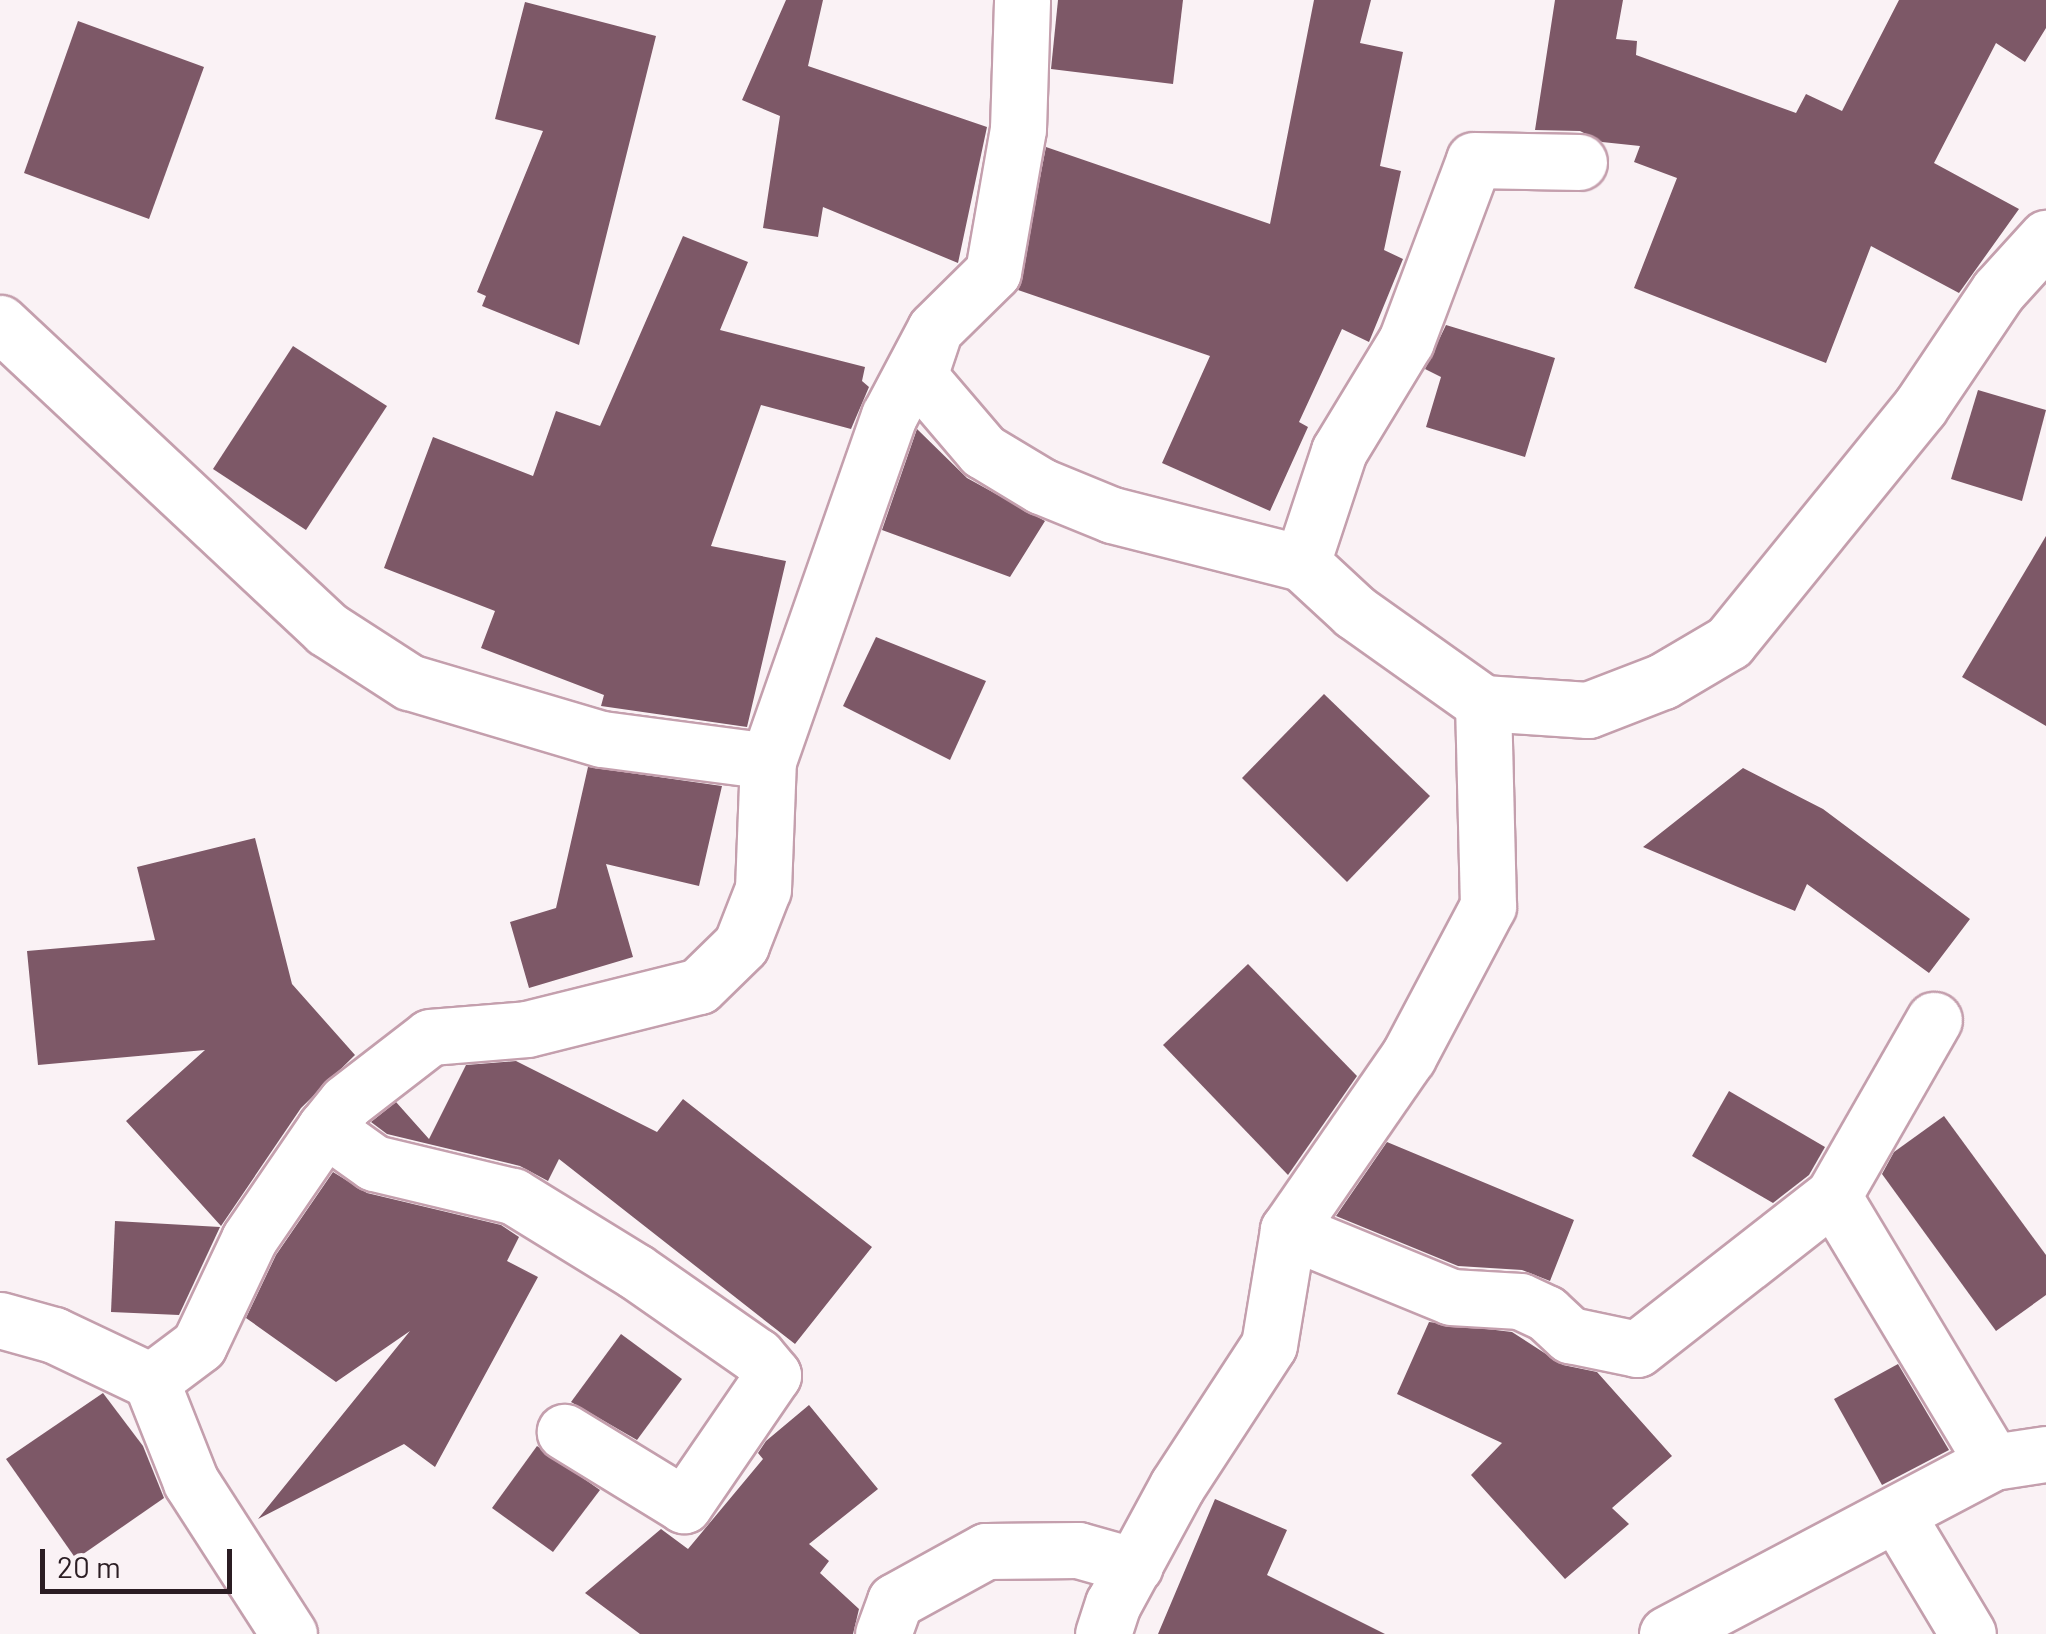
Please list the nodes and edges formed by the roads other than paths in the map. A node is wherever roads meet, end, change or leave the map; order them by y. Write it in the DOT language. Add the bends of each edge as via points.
graph roads {
  1 [pos="1022,0"];
  2 [pos="1579,162"];
  3 [pos="2046,238"];
  4 [pos="2022,297"];
  5 [pos="0,323"];
  6 [pos="934,329"];
  7 [pos="1302,563"];
  8 [pos="1483,702"];
  9 [pos="768,761"];
  10 [pos="1934,1020"];
  11 [pos="324,1128"];
  12 [pos="1833,1196"];
  13 [pos="1288,1230"];
  14 [pos="0,1320"];
  15 [pos="152,1381"];
  16 [pos="565,1432"];
  17 [pos="2046,1454"];
  18 [pos="1993,1462"];
  19 [pos="1898,1517"];
  20 [pos="1134,1566"];
  21 [pos="289,1634"];
  22 [pos="882,1634"];
  23 [pos="1103,1634"];
  24 [pos="1667,1634"];
  25 [pos="1968,1634"];
  1 -- 6 [label="street" via="1018,129 993,272"];
  2 -- 7 [label="street" via="1474,160 1406,341 1339,450"];
  3 -- 4 [label="street"];
  4 -- 8 [label="street" via="1920,406 1729,642 1663,681 1588,710"];
  5 -- 9 [label="street" via="326,629 409,682 602,739"];
  6 -- 7 [label="street" via="918,376 983,451 1041,486 1112,515"];
  6 -- 9 [label="street" via="890,416"];
  7 -- 8 [label="street" via="1355,612"];
  8 -- 13 [label="street" via="1488,906 1408,1057"];
  9 -- 11 [label="street" via="764,889 741,945 699,986 528,1029 430,1036 346,1102"];
  10 -- 12 [label="street"];
  11 -- 15 [label="street" via="249,1239 199,1345"];
  11 -- 16 [label="street" via="374,1164 514,1196 635,1271 774,1375 684,1506"];
  12 -- 13 [label="street" via="1637,1349 1570,1335 1546,1312 1520,1302 1450,1297"];
  12 -- 18 [label="street"];
  13 -- 20 [label="street" via="1269,1345 1177,1486"];
  14 -- 15 [label="street" via="54,1335"];
  15 -- 21 [label="street" via="190,1482"];
  17 -- 18 [label="street"];
  18 -- 19 [label="street"];
  19 -- 24 [label="street"];
  19 -- 25 [label="street"];
  20 -- 22 [label="street" via="1078,1550 986,1551 895,1601"];
  20 -- 23 [label="street"];
}
